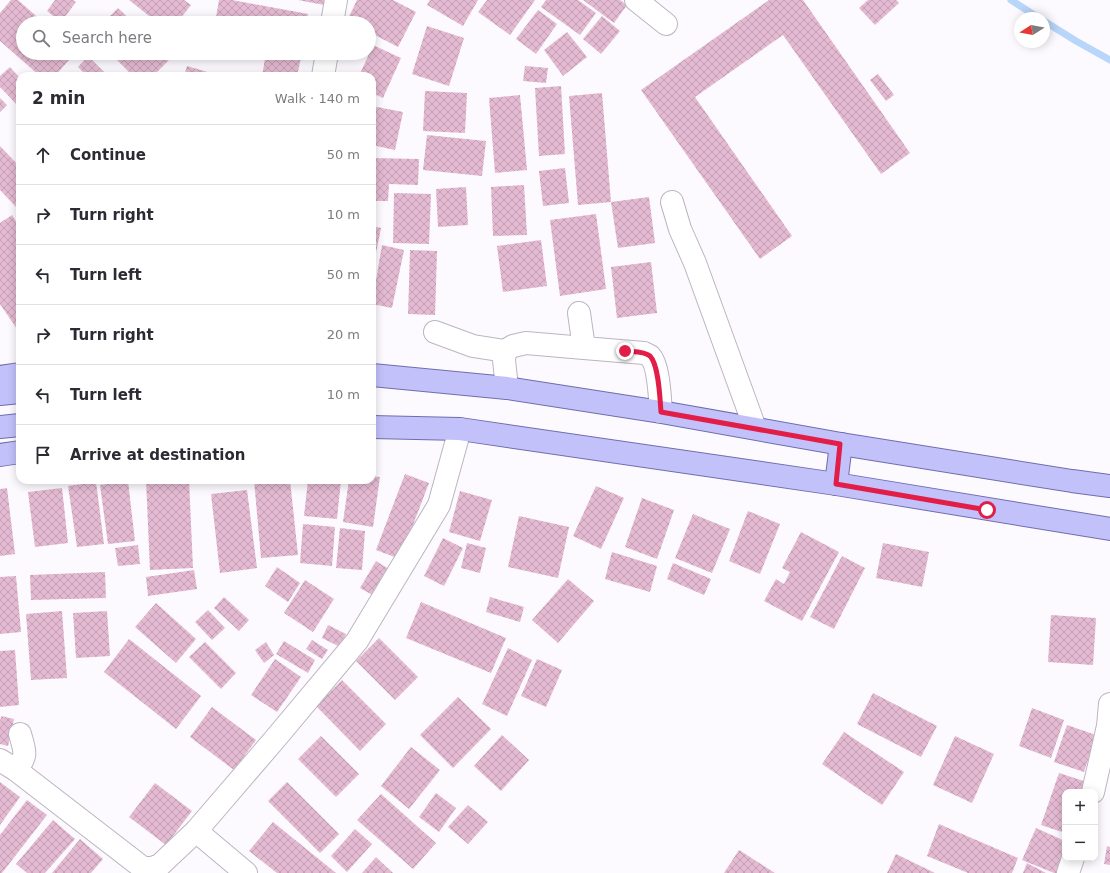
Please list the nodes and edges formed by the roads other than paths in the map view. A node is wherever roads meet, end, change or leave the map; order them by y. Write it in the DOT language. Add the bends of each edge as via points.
graph roads {
  1 [pos="336,0"];
  2 [pos="636,0"];
  3 [pos="333,16"];
  4 [pos="666,24"];
  5 [pos="326,60"];
  6 [pos="324,72"];
  7 [pos="672,202"];
  8 [pos="579,313"];
  9 [pos="435,332"];
  10 [pos="584,348"];
  11 [pos="505,351"];
  12 [pos="16,375"];
  13 [pos="376,375"];
  14 [pos="0,377"];
  15 [pos="507,388"];
  16 [pos="16,392"];
  17 [pos="0,394"];
  18 [pos="661,412"];
  19 [pos="16,426"];
  20 [pos="376,427"];
  21 [pos="0,428"];
  22 [pos="755,428"];
  23 [pos="460,429"];
  24 [pos="840,444"];
  25 [pos="16,453"];
  26 [pos="0,455"];
  27 [pos="836,484"];
  28 [pos="1110,486"];
  29 [pos="1110,529"];
  30 [pos="1110,704"];
  31 [pos="0,756"];
  32 [pos="8,765"];
  33 [pos="1100,787"];
  34 [pos="196,831"];
  35 [pos="1071,861"];
  36 [pos="246,873"];
  37 [pos="1068,873"];
  1 -- 3 [label="street"];
  2 -- 4 [label="street"];
  5 -- 6 [label="street"];
  7 -- 22 [label="street"];
  8 -- 10 [label="street"];
  9 -- 11 [label="street" via="473,346"];
  10 -- 11 [label="street" via="526,343"];
  10 -- 18 [label="street" via="644,353 651,357 659,384"];
  11 -- 15 [label="street"];
  12 -- 14 [label="main road"];
  13 -- 15 [label="main road"];
  15 -- 18 [label="main road"];
  16 -- 17 [label="main road"];
  18 -- 22 [label="main road"];
  19 -- 21 [label="main road"];
  20 -- 23 [label="main road"];
  22 -- 24 [label="main road"];
  23 -- 27 [label="main road"];
  23 -- 34 [label="street" via="439,506 357,641"];
  24 -- 27 [label="main road"];
  24 -- 28 [label="main road"];
  25 -- 26 [label="main road"];
  27 -- 29 [label="main road"];
  30 -- 33 [label="street"];
  31 -- 32 [label="street" via="20,734 24,760"];
  32 -- 34 [label="street" via="144,868 160,865"];
  34 -- 36 [label="street"];
  35 -- 37 [label="street"];
}
